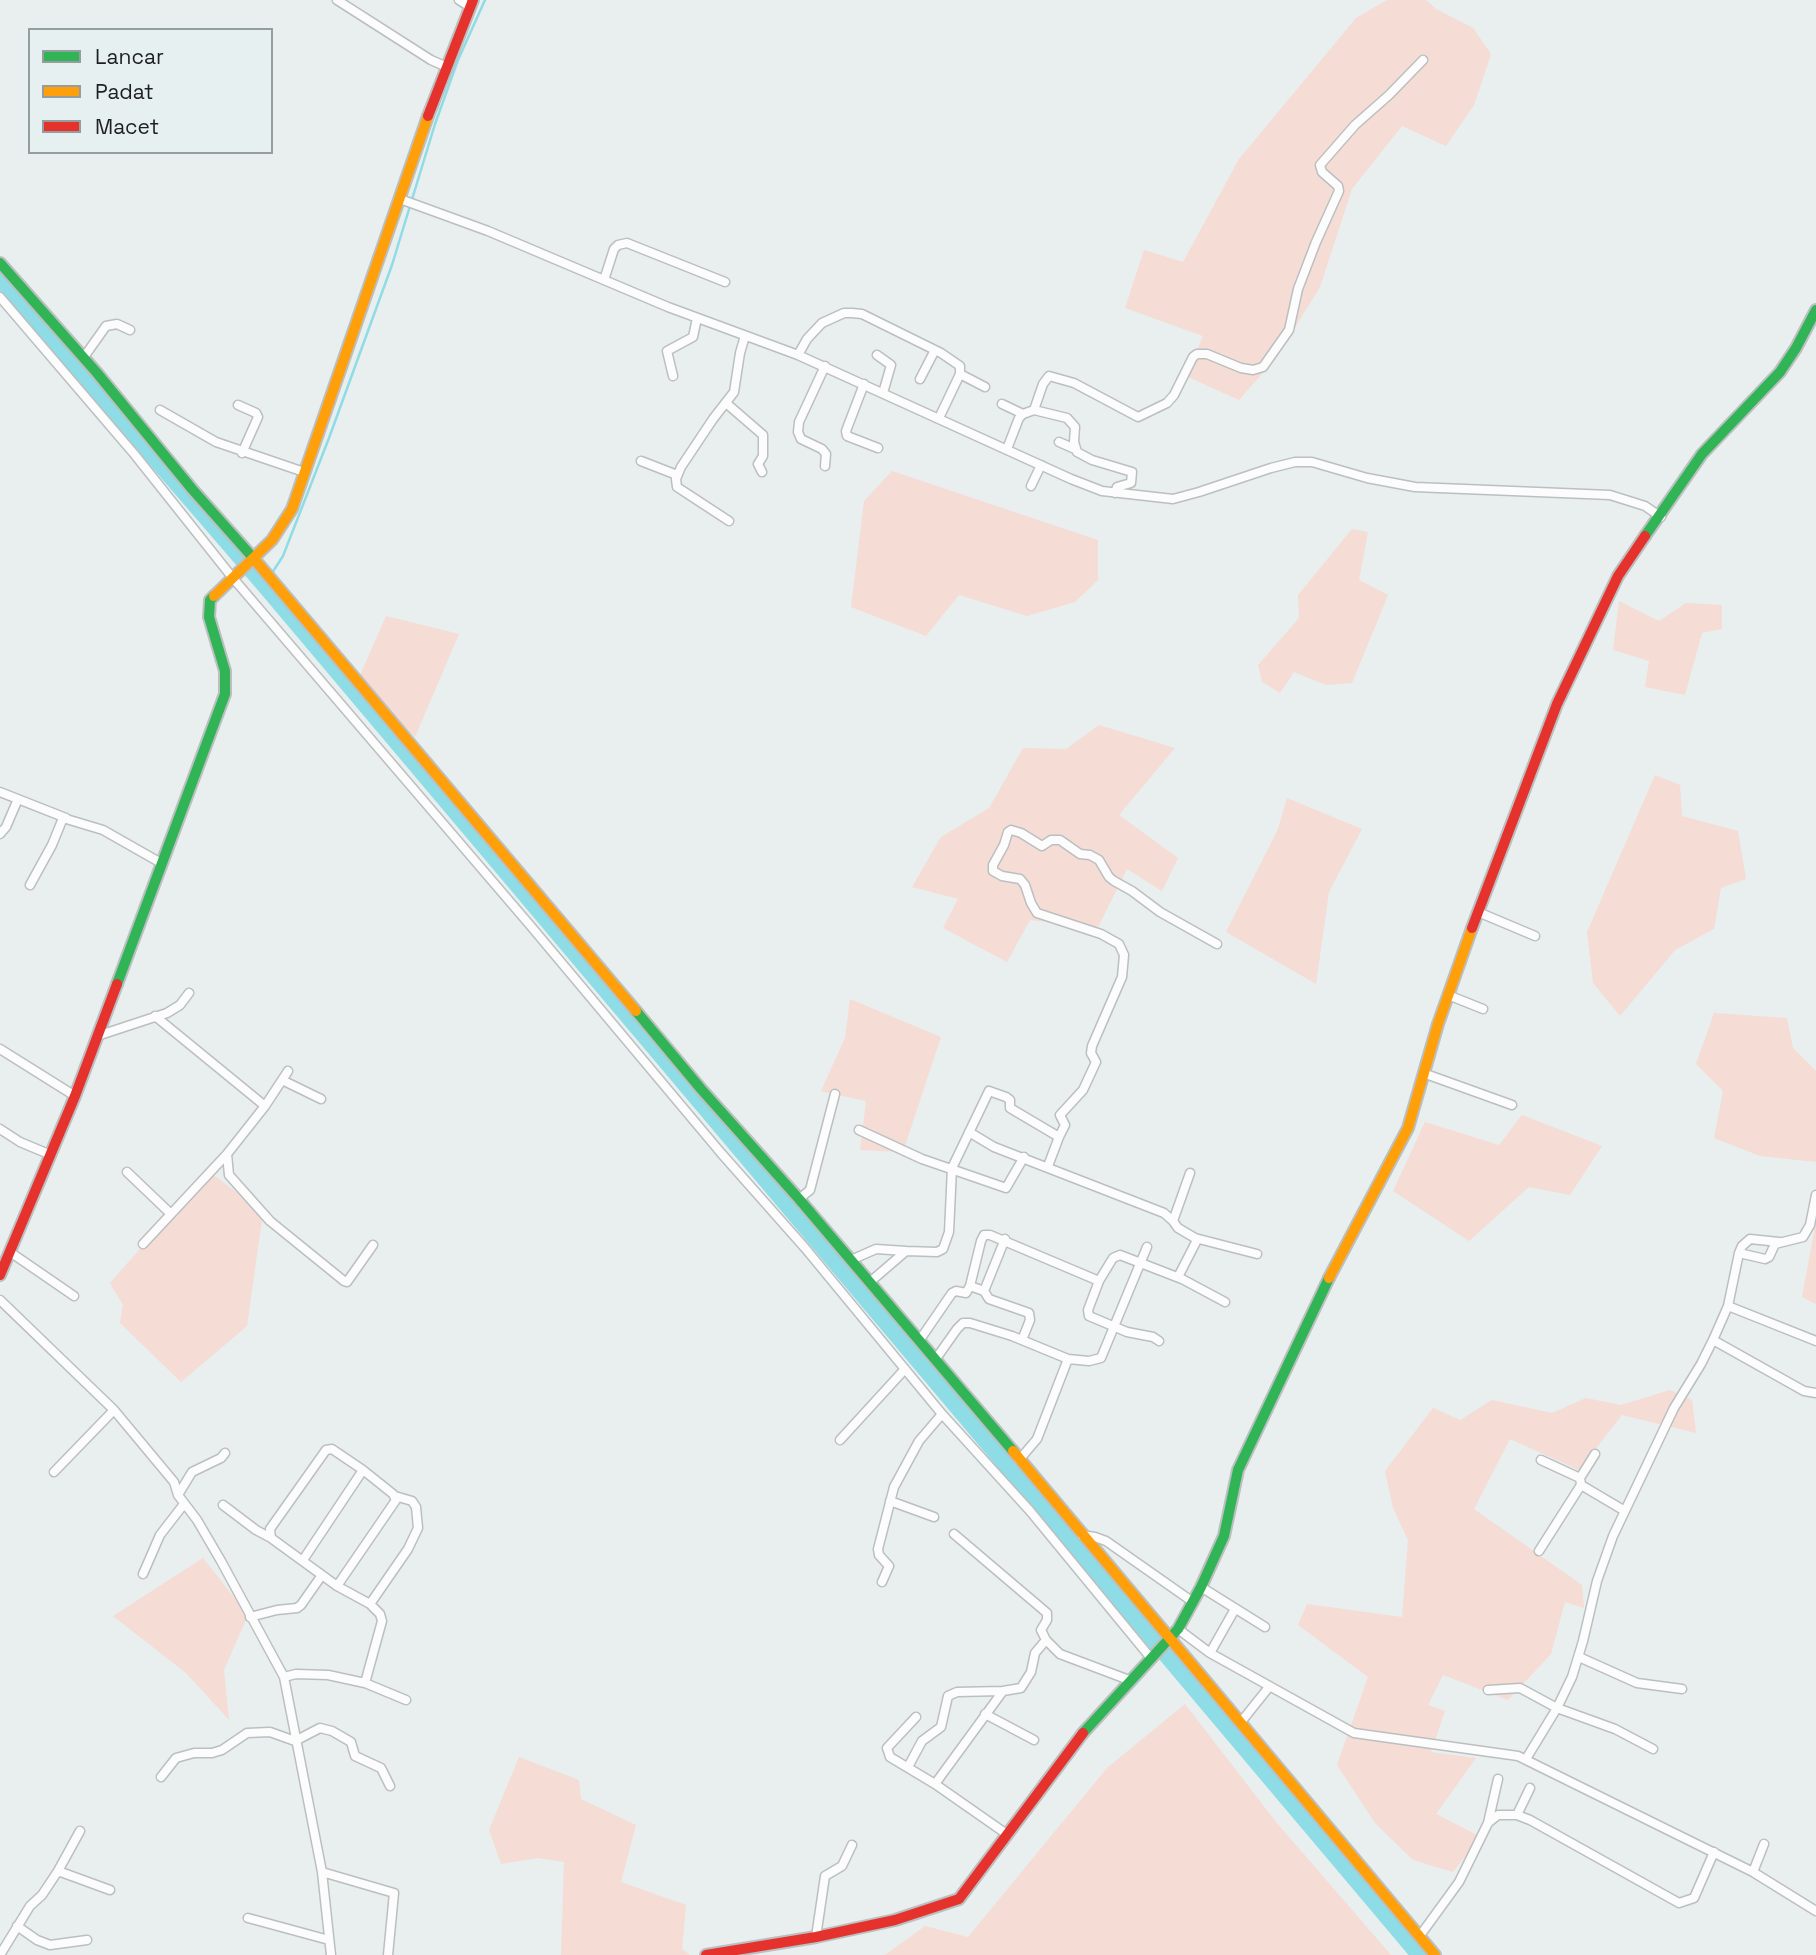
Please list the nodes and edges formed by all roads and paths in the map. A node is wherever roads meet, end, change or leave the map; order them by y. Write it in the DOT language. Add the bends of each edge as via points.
graph roads {
  1 [pos="337,0"];
  2 [pos="459,0"];
  3 [pos="472,4"];
  4 [pos="1423,60"];
  5 [pos="447,67"];
  6 [pos="403,199"];
  7 [pos="0,263"];
  8 [pos="604,280"];
  9 [pos="725,282"];
  10 [pos="0,296"];
  11 [pos="1816,310"];
  12 [pos="697,318"];
  13 [pos="130,330"];
  14 [pos="745,336"];
  15 [pos="935,350"];
  16 [pos="799,355"];
  17 [pos="877,355"];
  18 [pos="84,357"];
  19 [pos="825,366"];
  20 [pos="960,374"];
  21 [pos="673,376"];
  22 [pos="920,379"];
  23 [pos="864,384"];
  24 [pos="985,387"];
  25 [pos="883,393"];
  26 [pos="726,403"];
  27 [pos="1002,404"];
  28 [pos="238,405"];
  29 [pos="160,410"];
  30 [pos="1034,410"];
  31 [pos="1023,414"];
  32 [pos="939,418"];
  33 [pos="1059,442"];
  34 [pos="878,448"];
  35 [pos="1007,449"];
  36 [pos="1075,450"];
  37 [pos="242,453"];
  38 [pos="641,461"];
  39 [pos="1041,465"];
  40 [pos="825,466"];
  41 [pos="304,472"];
  42 [pos="762,472"];
  43 [pos="677,475"];
  44 [pos="1031,486"];
  45 [pos="1115,493"];
  46 [pos="1661,517"];
  47 [pos="729,522"];
  48 [pos="252,560"];
  49 [pos="235,574"];
  50 [pos="0,792"];
  51 [pos="18,799"];
  52 [pos="66,818"];
  53 [pos="0,834"];
  54 [pos="161,863"];
  55 [pos="30,885"];
  56 [pos="1478,912"];
  57 [pos="1535,936"];
  58 [pos="1217,944"];
  59 [pos="189,993"];
  60 [pos="1448,995"];
  61 [pos="1483,1009"];
  62 [pos="155,1016"];
  63 [pos="97,1036"];
  64 [pos="0,1049"];
  65 [pos="288,1071"];
  66 [pos="1423,1073"];
  67 [pos="282,1080"];
  68 [pos="835,1094"];
  69 [pos="75,1096"];
  70 [pos="321,1099"];
  71 [pos="1512,1105"];
  72 [pos="265,1106"];
  73 [pos="0,1129"];
  74 [pos="859,1130"];
  75 [pos="969,1132"];
  76 [pos="1059,1137"];
  77 [pos="227,1154"];
  78 [pos="51,1155"];
  79 [pos="1024,1157"];
  80 [pos="1048,1166"];
  81 [pos="952,1168"];
  82 [pos="127,1172"];
  83 [pos="1190,1173"];
  84 [pos="1816,1195"];
  85 [pos="799,1199"];
  86 [pos="171,1214"];
  87 [pos="1173,1222"];
  88 [pos="1195,1238"];
  89 [pos="1005,1240"];
  90 [pos="1779,1242"];
  91 [pos="143,1244"];
  92 [pos="373,1245"];
  93 [pos="1147,1247"];
  94 [pos="906,1251"];
  95 [pos="10,1252"];
  96 [pos="1739,1253"];
  97 [pos="1257,1254"];
  98 [pos="851,1260"];
  99 [pos="1141,1261"];
  100 [pos="0,1275"];
  101 [pos="1178,1277"];
  102 [pos="1099,1281"];
  103 [pos="870,1282"];
  104 [pos="970,1286"];
  105 [pos="984,1291"];
  106 [pos="74,1296"];
  107 [pos="0,1300"];
  108 [pos="1225,1302"];
  109 [pos="1728,1306"];
  110 [pos="1116,1327"];
  111 [pos="1021,1340"];
  112 [pos="1713,1340"];
  113 [pos="919,1341"];
  114 [pos="1159,1341"];
  115 [pos="1816,1341"];
  116 [pos="1068,1359"];
  117 [pos="935,1360"];
  118 [pos="905,1369"];
  119 [pos="1816,1393"];
  120 [pos="114,1410"];
  121 [pos="942,1414"];
  122 [pos="840,1440"];
  123 [pos="225,1453"];
  124 [pos="1595,1454"];
  125 [pos="1019,1460"];
  126 [pos="1541,1460"];
  127 [pos="363,1469"];
  128 [pos="54,1472"];
  129 [pos="1581,1482"];
  130 [pos="177,1495"];
  131 [pos="396,1496"];
  132 [pos="890,1501"];
  133 [pos="184,1504"];
  134 [pos="223,1505"];
  135 [pos="1625,1511"];
  136 [pos="934,1517"];
  137 [pos="954,1534"];
  138 [pos="1082,1535"];
  139 [pos="271,1538"];
  140 [pos="1539,1551"];
  141 [pos="303,1560"];
  142 [pos="143,1574"];
  143 [pos="322,1575"];
  144 [pos="882,1582"];
  145 [pos="337,1586"];
  146 [pos="1201,1587"];
  147 [pos="1193,1602"];
  148 [pos="370,1604"];
  149 [pos="1235,1609"];
  150 [pos="250,1617"];
  151 [pos="1265,1627"];
  152 [pos="1171,1636"];
  153 [pos="1046,1640"];
  154 [pos="1210,1653"];
  155 [pos="1152,1656"];
  156 [pos="1578,1657"];
  157 [pos="284,1676"];
  158 [pos="1129,1680"];
  159 [pos="365,1684"];
  160 [pos="1269,1687"];
  161 [pos="1682,1689"];
  162 [pos="1488,1690"];
  163 [pos="1003,1691"];
  164 [pos="406,1700"];
  165 [pos="1557,1708"];
  166 [pos="985,1714"];
  167 [pos="916,1717"];
  168 [pos="1241,1723"];
  169 [pos="1034,1740"];
  170 [pos="295,1741"];
  171 [pos="1653,1749"];
  172 [pos="1526,1759"];
  173 [pos="908,1767"];
  174 [pos="161,1777"];
  175 [pos="1498,1779"];
  176 [pos="935,1784"];
  177 [pos="390,1786"];
  178 [pos="1530,1788"];
  179 [pos="1517,1815"];
  180 [pos="1488,1823"];
  181 [pos="80,1831"];
  182 [pos="1008,1835"];
  183 [pos="1764,1844"];
  184 [pos="852,1845"];
  185 [pos="1714,1852"];
  186 [pos="58,1871"];
  187 [pos="322,1872"];
  188 [pos="1753,1872"];
  189 [pos="110,1890"];
  190 [pos="1816,1911"];
  191 [pos="248,1918"];
  192 [pos="17,1926"];
  193 [pos="816,1937"];
  194 [pos="1419,1937"];
  195 [pos="88,1940"];
  196 [pos="329,1940"];
  197 [pos="0,1955"];
  198 [pos="331,1955"];
  199 [pos="388,1955"];
  200 [pos="706,1955"];
  201 [pos="1435,1955"];
  1 -- 5 [label="street"];
  2 -- 3 [label="street"];
  3 -- 5 [label="street"];
  4 -- 30 [label="street" via="1323,159 1322,172 1339,191 1298,289 1289,330 1263,367 1241,368 1197,354 1167,403 1138,417 1074,383 1049,376"];
  5 -- 6 [label="street"];
  6 -- 8 [label="street"];
  6 -- 41 [label="street"];
  7 -- 18 [label="street"];
  8 -- 9 [label="street" via="614,249 627,243"];
  8 -- 12 [label="street"];
  10 -- 49 [label="street"];
  11 -- 46 [label="street" via="1780,372 1718,435"];
  12 -- 14 [label="street"];
  12 -- 21 [label="street" via="693,337 667,351"];
  13 -- 18 [label="street" via="117,324 106,326"];
  14 -- 16 [label="street"];
  14 -- 26 [label="street" via="736,385"];
  15 -- 16 [label="street" via="862,314 844,313 822,323"];
  15 -- 20 [label="street" via="960,366"];
  15 -- 22 [label="street"];
  16 -- 19 [label="street"];
  17 -- 25 [label="street" via="891,365"];
  18 -- 48 [label="street"];
  19 -- 23 [label="street"];
  19 -- 40 [label="street" via="798,432 826,454"];
  20 -- 24 [label="street"];
  20 -- 32 [label="street"];
  23 -- 25 [label="street"];
  23 -- 34 [label="street" via="847,436"];
  25 -- 32 [label="street"];
  26 -- 42 [label="street" via="763,435 764,456 758,464"];
  26 -- 43 [label="street"];
  27 -- 31 [label="street"];
  28 -- 37 [label="street" via="258,417"];
  29 -- 37 [label="street"];
  30 -- 31 [label="street"];
  30 -- 36 [label="street" via="1072,422"];
  31 -- 35 [label="street"];
  32 -- 35 [label="street"];
  33 -- 36 [label="street"];
  35 -- 39 [label="street"];
  36 -- 45 [label="street" via="1131,471 1131,483 1117,487"];
  37 -- 41 [label="street"];
  38 -- 43 [label="street"];
  39 -- 44 [label="street"];
  39 -- 45 [label="street"];
  41 -- 48 [label="street" via="286,519"];
  43 -- 47 [label="street" via="677,487"];
  45 -- 46 [label="street" via="1173,499 1271,468 1312,462 1415,487 1610,495 1645,506"];
  46 -- 56 [label="street" via="1618,576 1596,619 1557,704"];
  48 -- 49 [label="street"];
  48 -- 85 [label="street" via="290,599 701,1089"];
  49 -- 54 [label="street" via="214,594 208,607 225,671 225,694"];
  49 -- 118 [label="street"];
  50 -- 51 [label="street"];
  51 -- 52 [label="street"];
  51 -- 53 [label="street"];
  52 -- 54 [label="street" via="103,830"];
  52 -- 55 [label="street"];
  54 -- 63 [label="street"];
  56 -- 57 [label="street"];
  56 -- 60 [label="street"];
  58 -- 76 [label="street" via="1114,881 1090,855 1080,854 1060,840 1042,846 1021,833 1008,832 993,871 1020,879 1037,913 1101,934 1119,944 1124,955 1122,977 1092,1046 1096,1062 1083,1090 1060,1115 1065,1125"];
  59 -- 62 [label="street" via="180,1005"];
  60 -- 61 [label="street"];
  60 -- 66 [label="street"];
  62 -- 63 [label="street"];
  62 -- 72 [label="street"];
  63 -- 69 [label="street"];
  64 -- 69 [label="street"];
  65 -- 67 [label="street"];
  66 -- 71 [label="street"];
  66 -- 146 [label="street" via="1408,1128 1330,1277 1238,1470 1224,1536"];
  67 -- 70 [label="street"];
  67 -- 72 [label="street"];
  68 -- 85 [label="street" via="810,1190"];
  69 -- 78 [label="street"];
  72 -- 77 [label="street"];
  73 -- 78 [label="street"];
  74 -- 81 [label="street"];
  75 -- 76 [label="street" via="991,1090 1010,1100 1010,1108"];
  75 -- 79 [label="street"];
  75 -- 81 [label="street"];
  76 -- 80 [label="street"];
  77 -- 86 [label="street"];
  77 -- 92 [label="street" via="229,1175 270,1222 344,1281"];
  78 -- 95 [label="street"];
  79 -- 80 [label="street"];
  79 -- 81 [label="street" via="1006,1188"];
  80 -- 87 [label="street" via="1164,1213"];
  81 -- 94 [label="street" via="943,1250"];
  82 -- 86 [label="street"];
  83 -- 87 [label="street"];
  84 -- 90 [label="street" via="1807,1234"];
  85 -- 98 [label="street"];
  86 -- 91 [label="street"];
  87 -- 88 [label="street"];
  88 -- 97 [label="street"];
  88 -- 101 [label="street"];
  89 -- 102 [label="street"];
  89 -- 104 [label="street" via="984,1235"];
  89 -- 105 [label="street"];
  90 -- 96 [label="street" via="1750,1239"];
  90 -- 96 [label="street" via="1765,1259"];
  93 -- 99 [label="street"];
  94 -- 98 [label="street" via="876,1249"];
  94 -- 103 [label="street"];
  95 -- 100 [label="street"];
  95 -- 106 [label="street"];
  96 -- 109 [label="street"];
  98 -- 103 [label="street"];
  99 -- 101 [label="street"];
  99 -- 102 [label="street" via="1116,1255"];
  99 -- 110 [label="street"];
  101 -- 108 [label="street"];
  102 -- 110 [label="street" via="1087,1313"];
  103 -- 113 [label="street"];
  104 -- 105 [label="street"];
  104 -- 113 [label="street" via="966,1293 952,1293"];
  105 -- 111 [label="street" via="989,1299 1029,1313"];
  107 -- 120 [label="street"];
  109 -- 112 [label="street"];
  109 -- 115 [label="street"];
  110 -- 114 [label="street"];
  110 -- 116 [label="street" via="1101,1358"];
  111 -- 116 [label="street"];
  111 -- 117 [label="street" via="963,1323"];
  112 -- 119 [label="street" via="1804,1391"];
  112 -- 135 [label="street" via="1674,1408"];
  113 -- 117 [label="street"];
  116 -- 125 [label="street" via="1037,1440"];
  117 -- 125 [label="street"];
  118 -- 121 [label="street"];
  118 -- 122 [label="street"];
  120 -- 128 [label="street"];
  120 -- 130 [label="street" via="174,1482"];
  121 -- 132 [label="street" via="910,1455"];
  121 -- 155 [label="street"];
  123 -- 130 [label="street" via="192,1472"];
  124 -- 129 [label="street"];
  125 -- 138 [label="street"];
  126 -- 129 [label="street"];
  127 -- 131 [label="street"];
  127 -- 139 [label="street" via="332,1449 326,1450 270,1529"];
  127 -- 141 [label="street"];
  129 -- 135 [label="street"];
  129 -- 140 [label="street"];
  130 -- 133 [label="street"];
  131 -- 145 [label="street"];
  131 -- 148 [label="street" via="412,1501 418,1528"];
  132 -- 136 [label="street"];
  132 -- 144 [label="street" via="878,1549 889,1566"];
  133 -- 142 [label="street" via="160,1535"];
  133 -- 150 [label="street"];
  134 -- 139 [label="street"];
  135 -- 156 [label="street" via="1597,1581"];
  137 -- 153 [label="street" via="1047,1614 1041,1630"];
  138 -- 147 [label="street" via="1117,1547"];
  138 -- 152 [label="street"];
  139 -- 141 [label="street"];
  141 -- 143 [label="street"];
  143 -- 145 [label="street"];
  143 -- 150 [label="street" via="297,1608"];
  145 -- 148 [label="street"];
  146 -- 147 [label="street"];
  146 -- 149 [label="street"];
  147 -- 152 [label="street"];
  148 -- 159 [label="street" via="382,1621"];
  149 -- 151 [label="street"];
  149 -- 154 [label="street"];
  150 -- 157 [label="street"];
  152 -- 154 [label="street"];
  152 -- 155 [label="street"];
  152 -- 168 [label="street"];
  153 -- 158 [label="street" via="1060,1654"];
  153 -- 163 [label="street" via="1035,1653 1021,1688"];
  154 -- 160 [label="street"];
  155 -- 158 [label="street"];
  156 -- 161 [label="street" via="1637,1684"];
  156 -- 165 [label="street"];
  157 -- 159 [label="street" via="328,1675"];
  157 -- 170 [label="street"];
  158 -- 182 [label="street" via="1074,1743"];
  159 -- 164 [label="street"];
  160 -- 168 [label="street"];
  160 -- 172 [label="street" via="1354,1733 1504,1752"];
  162 -- 165 [label="street" via="1520,1688"];
  163 -- 166 [label="street"];
  163 -- 173 [label="street" via="948,1696 941,1727 922,1741"];
  165 -- 171 [label="street"];
  165 -- 172 [label="street"];
  166 -- 169 [label="street"];
  166 -- 176 [label="street"];
  167 -- 173 [label="street" via="887,1748 890,1757"];
  168 -- 194 [label="street"];
  170 -- 174 [label="street" via="270,1732 247,1733 222,1750 176,1758"];
  170 -- 177 [label="street" via="320,1728 332,1731 351,1742 358,1759 381,1768"];
  170 -- 187 [label="street"];
  172 -- 185 [label="street"];
  173 -- 176 [label="street"];
  175 -- 180 [label="street"];
  176 -- 182 [label="street"];
  178 -- 179 [label="street"];
  179 -- 180 [label="street" via="1498,1815"];
  179 -- 185 [label="street" via="1679,1903 1694,1898"];
  180 -- 194 [label="street" via="1459,1882"];
  181 -- 186 [label="street"];
  182 -- 193 [label="street" via="959,1899 895,1920"];
  183 -- 188 [label="street"];
  184 -- 193 [label="street" via="842,1866 825,1876"];
  185 -- 188 [label="street"];
  186 -- 189 [label="street"];
  186 -- 192 [label="street"];
  187 -- 196 [label="street"];
  187 -- 199 [label="street" via="394,1893"];
  188 -- 190 [label="street"];
  191 -- 196 [label="street"];
  192 -- 195 [label="street" via="50,1945"];
  192 -- 197 [label="street"];
  193 -- 200 [label="street"];
  194 -- 201 [label="street"];
  196 -- 198 [label="street"];
}
